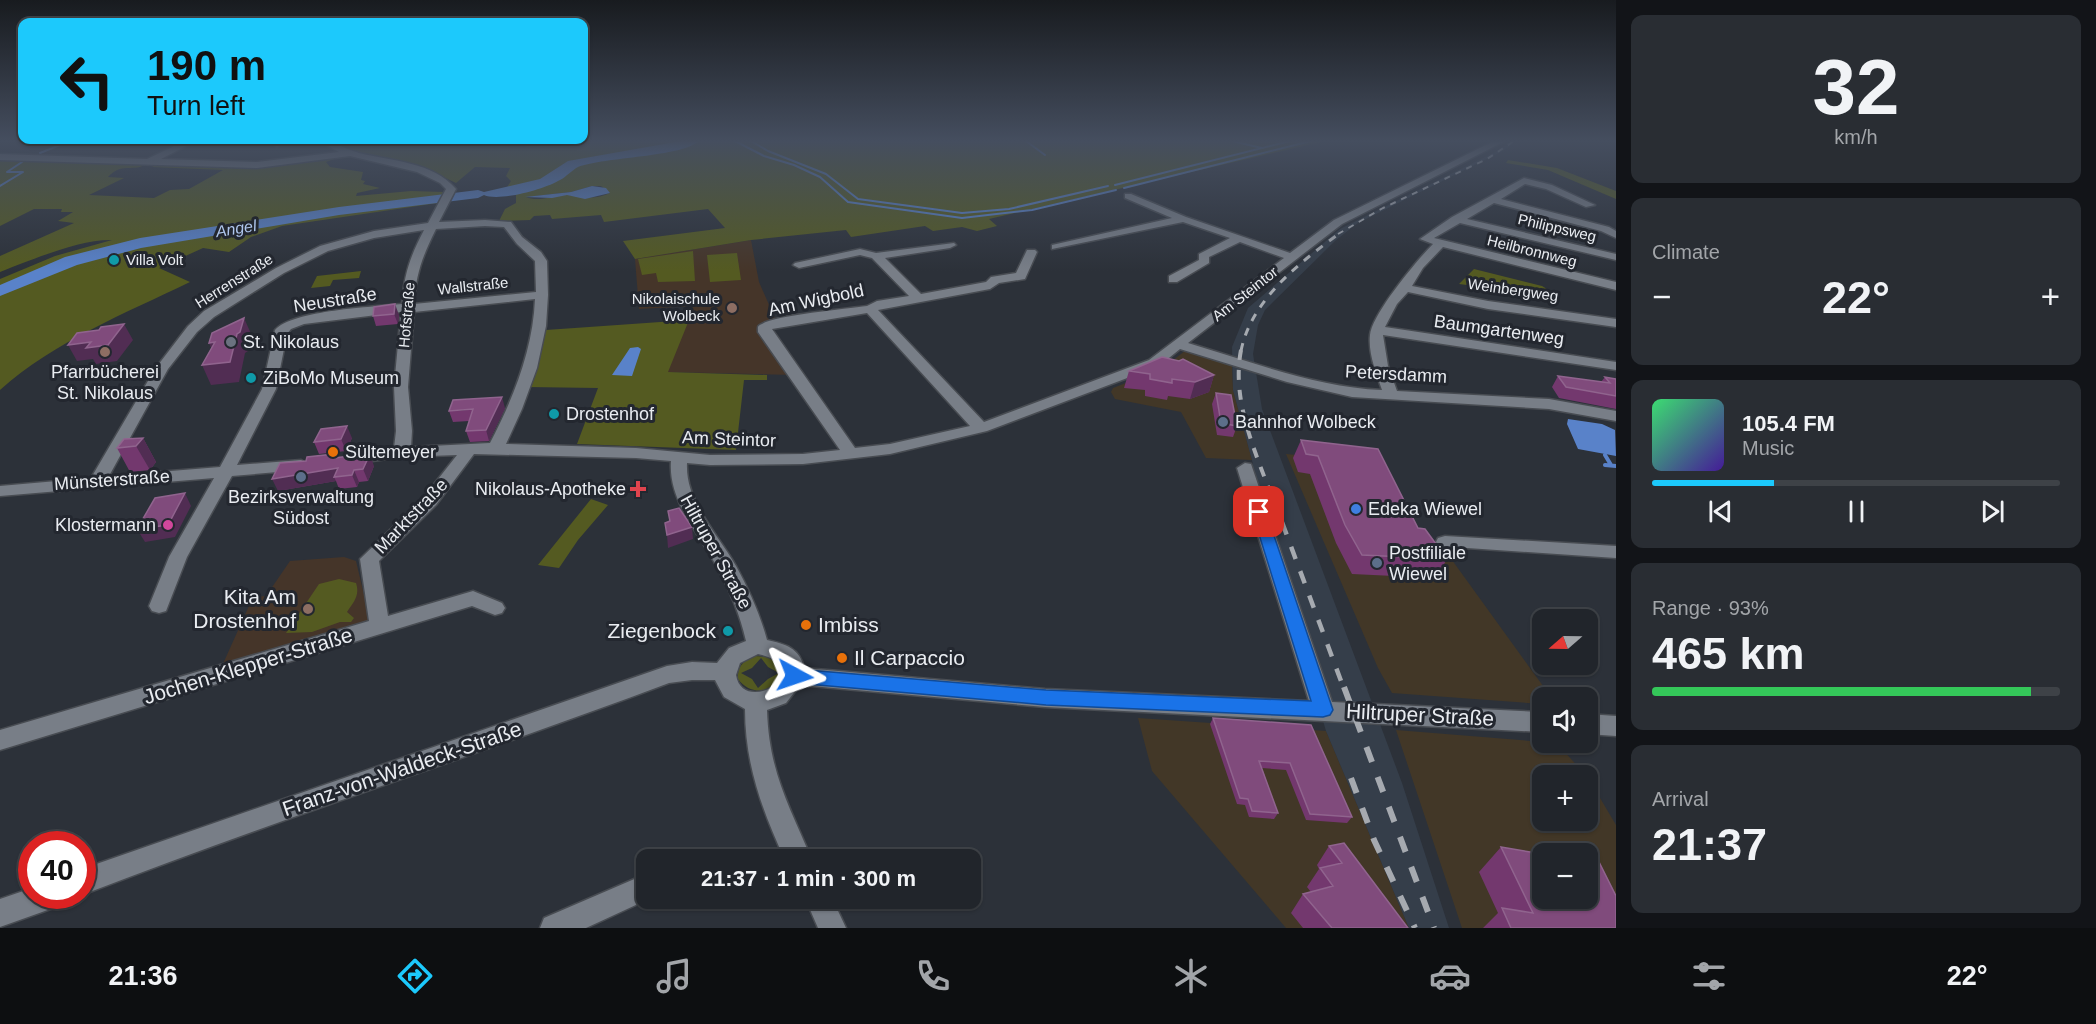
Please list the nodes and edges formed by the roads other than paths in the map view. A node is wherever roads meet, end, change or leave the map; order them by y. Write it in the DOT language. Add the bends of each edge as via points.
graph roads {
  1 [pos="448,184"];
  2 [pos="1420,184"];
  3 [pos="1518,184"];
  4 [pos="1542,184"];
  5 [pos="1128,196"];
  6 [pos="1491,199"];
  7 [pos="1590,205"];
  8 [pos="1183,219"];
  9 [pos="1456,219"];
  10 [pos="431,228"];
  11 [pos="1616,236"];
  12 [pos="1239,238"];
  13 [pos="1441,243"];
  14 [pos="950,245"];
  15 [pos="1056,247"];
  16 [pos="1031,252"];
  17 [pos="876,256"];
  18 [pos="1291,257"];
  19 [pos="1616,257"];
  20 [pos="799,265"];
  21 [pos="1173,279"];
  22 [pos="1616,286"];
  23 [pos="1405,288"];
  24 [pos="542,295"];
  25 [pos="917,297"];
  26 [pos="407,308"];
  27 [pos="870,309"];
  28 [pos="1616,322"];
  29 [pos="1377,330"];
  30 [pos="1180,345"];
  31 [pos="1616,366"];
  32 [pos="1391,395"];
  33 [pos="1616,416"];
  34 [pos="981,428"];
  35 [pos="471,448"];
  36 [pos="496,448"];
  37 [pos="402,452"];
  38 [pos="850,454"];
  39 [pos="679,457"];
  40 [pos="337,460"];
  41 [pos="315,463"];
  42 [pos="1245,468"];
  43 [pos="224,472"];
  44 [pos="98,481"];
  45 [pos="0,491"];
  46 [pos="1445,542"];
  47 [pos="1616,552"];
  48 [pos="159,606"];
  49 [pos="495,608"];
  50 [pos="380,626"];
  51 [pos="758,646"];
  52 [pos="725,672"];
  53 [pos="795,676"];
  54 [pos="756,702"];
  55 [pos="1323,710"];
  56 [pos="1532,721"];
  57 [pos="1598,725"];
  58 [pos="1616,726"];
  59 [pos="0,740"];
  60 [pos="794,849"];
  61 [pos="96,877"];
  62 [pos="636,891"];
  63 [pos="18,907"];
  64 [pos="823,909"];
  65 [pos="0,913"];
  66 [pos="554,928"];
  67 [pos="832,928"];
  1 -- 10 [label="street, Hofstraße" via="451,189 448,198"];
  2 -- 18 [label="street, Am Steintor" via="1338,222"];
  3 -- 6 [label="street"];
  4 -- 7 [label="street"];
  5 -- 8 [label="street"];
  6 -- 9 [label="street"];
  6 -- 11 [label="street" via="1605,229"];
  8 -- 12 [label="street"];
  8 -- 15 [label="street"];
  9 -- 13 [label="street" via="1425,239"];
  9 -- 19 [label="street, Philippsweg"];
  10 -- 24 [label="street, Herrenstraße" via="495,223 511,227 518,239 540,258"];
  10 -- 26 [label="street, Hofstraße" via="411,270"];
  10 -- 44 [label="street, Herrenstraße" via="367,236 305,256 209,314 196,324 152,386"];
  12 -- 18 [label="street"];
  12 -- 21 [label="street" via="1203,256 1205,261"];
  13 -- 22 [label="street, Heilbronnweg"];
  13 -- 23 [label="street" via="1418,266"];
  14 -- 17 [label="street, Am Wigbold"];
  16 -- 25 [label="street, Am Wigbold" via="1022,276"];
  17 -- 20 [label="street, Am Wigbold" via="860,252"];
  17 -- 25 [label="street, Am Wigbold"];
  18 -- 30 [label="street, Am Steintor"];
  23 -- 28 [label="street, Weinbergweg" via="1488,305"];
  23 -- 29 [label="street" via="1391,303"];
  24 -- 26 [label="street, Wallstraße"];
  24 -- 36 [label="street, Herrenstraße" via="538,338 510,421"];
  25 -- 27 [label="street, Am Wigbold"];
  26 -- 37 [label="street, Hofstraße" via="401,387"];
  26 -- 43 [label="street, Neustraße" via="302,320 286,326 280,333 269,389 260,411"];
  27 -- 34 [label="street"];
  27 -- 38 [label="street, Am Wigbold" via="765,327"];
  29 -- 31 [label="street, Baumgartenweg"];
  29 -- 32 [label="street" via="1381,366"];
  30 -- 32 [label="street, Petersdamm" via="1324,388"];
  30 -- 34 [label="street, Am Steintor" via="1154,363"];
  32 -- 33 [label="street, Petersdamm" via="1549,404"];
  34 -- 38 [label="street, Am Steintor" via="926,442"];
  35 -- 36 [label="street, Am Steintor"];
  35 -- 37 [label="street, Am Steintor"];
  35 -- 50 [label="street, Marktstraße" via="430,501 369,559"];
  36 -- 39 [label="street, Am Steintor"];
  37 -- 40 [label="street"];
  38 -- 39 [label="street, Am Steintor" via="754,461"];
  39 -- 51 [label="street, Hiltruper Straße" via="678,477 683,495 739,591 753,622"];
  41 -- 43 [label="street, Münsterstraße"];
  42 -- 55 [label="street"];
  43 -- 44 [label="street, Münsterstraße"];
  43 -- 48 [label="street" via="178,557"];
  44 -- 45 [label="street, Münsterstraße"];
  46 -- 47 [label="street"];
  49 -- 50 [label="street, Jochen-Klepper-Straße" via="473,598"];
  50 -- 59 [label="street, Jochen-Klepper-Straße"];
  51 -- 52 [label="street" via="737,654"];
  51 -- 53 [label="street" via="787,655 793,662"];
  52 -- 54 [label="street" via="729,689"];
  52 -- 61 [label="street, Franz-von-Waldeck-Straße" via="701,670 667,675"];
  53 -- 54 [label="street" via="786,692 777,698"];
  53 -- 55 [label="street, Hiltruper Straße" via="1046,698"];
  54 -- 60 [label="street" via="760,766"];
  55 -- 56 [label="street, Hiltruper Straße"];
  57 -- 58 [label="street"];
  62 -- 66 [label="street"];
  63 -- 65 [label="street"];
  64 -- 67 [label="street"];
}
